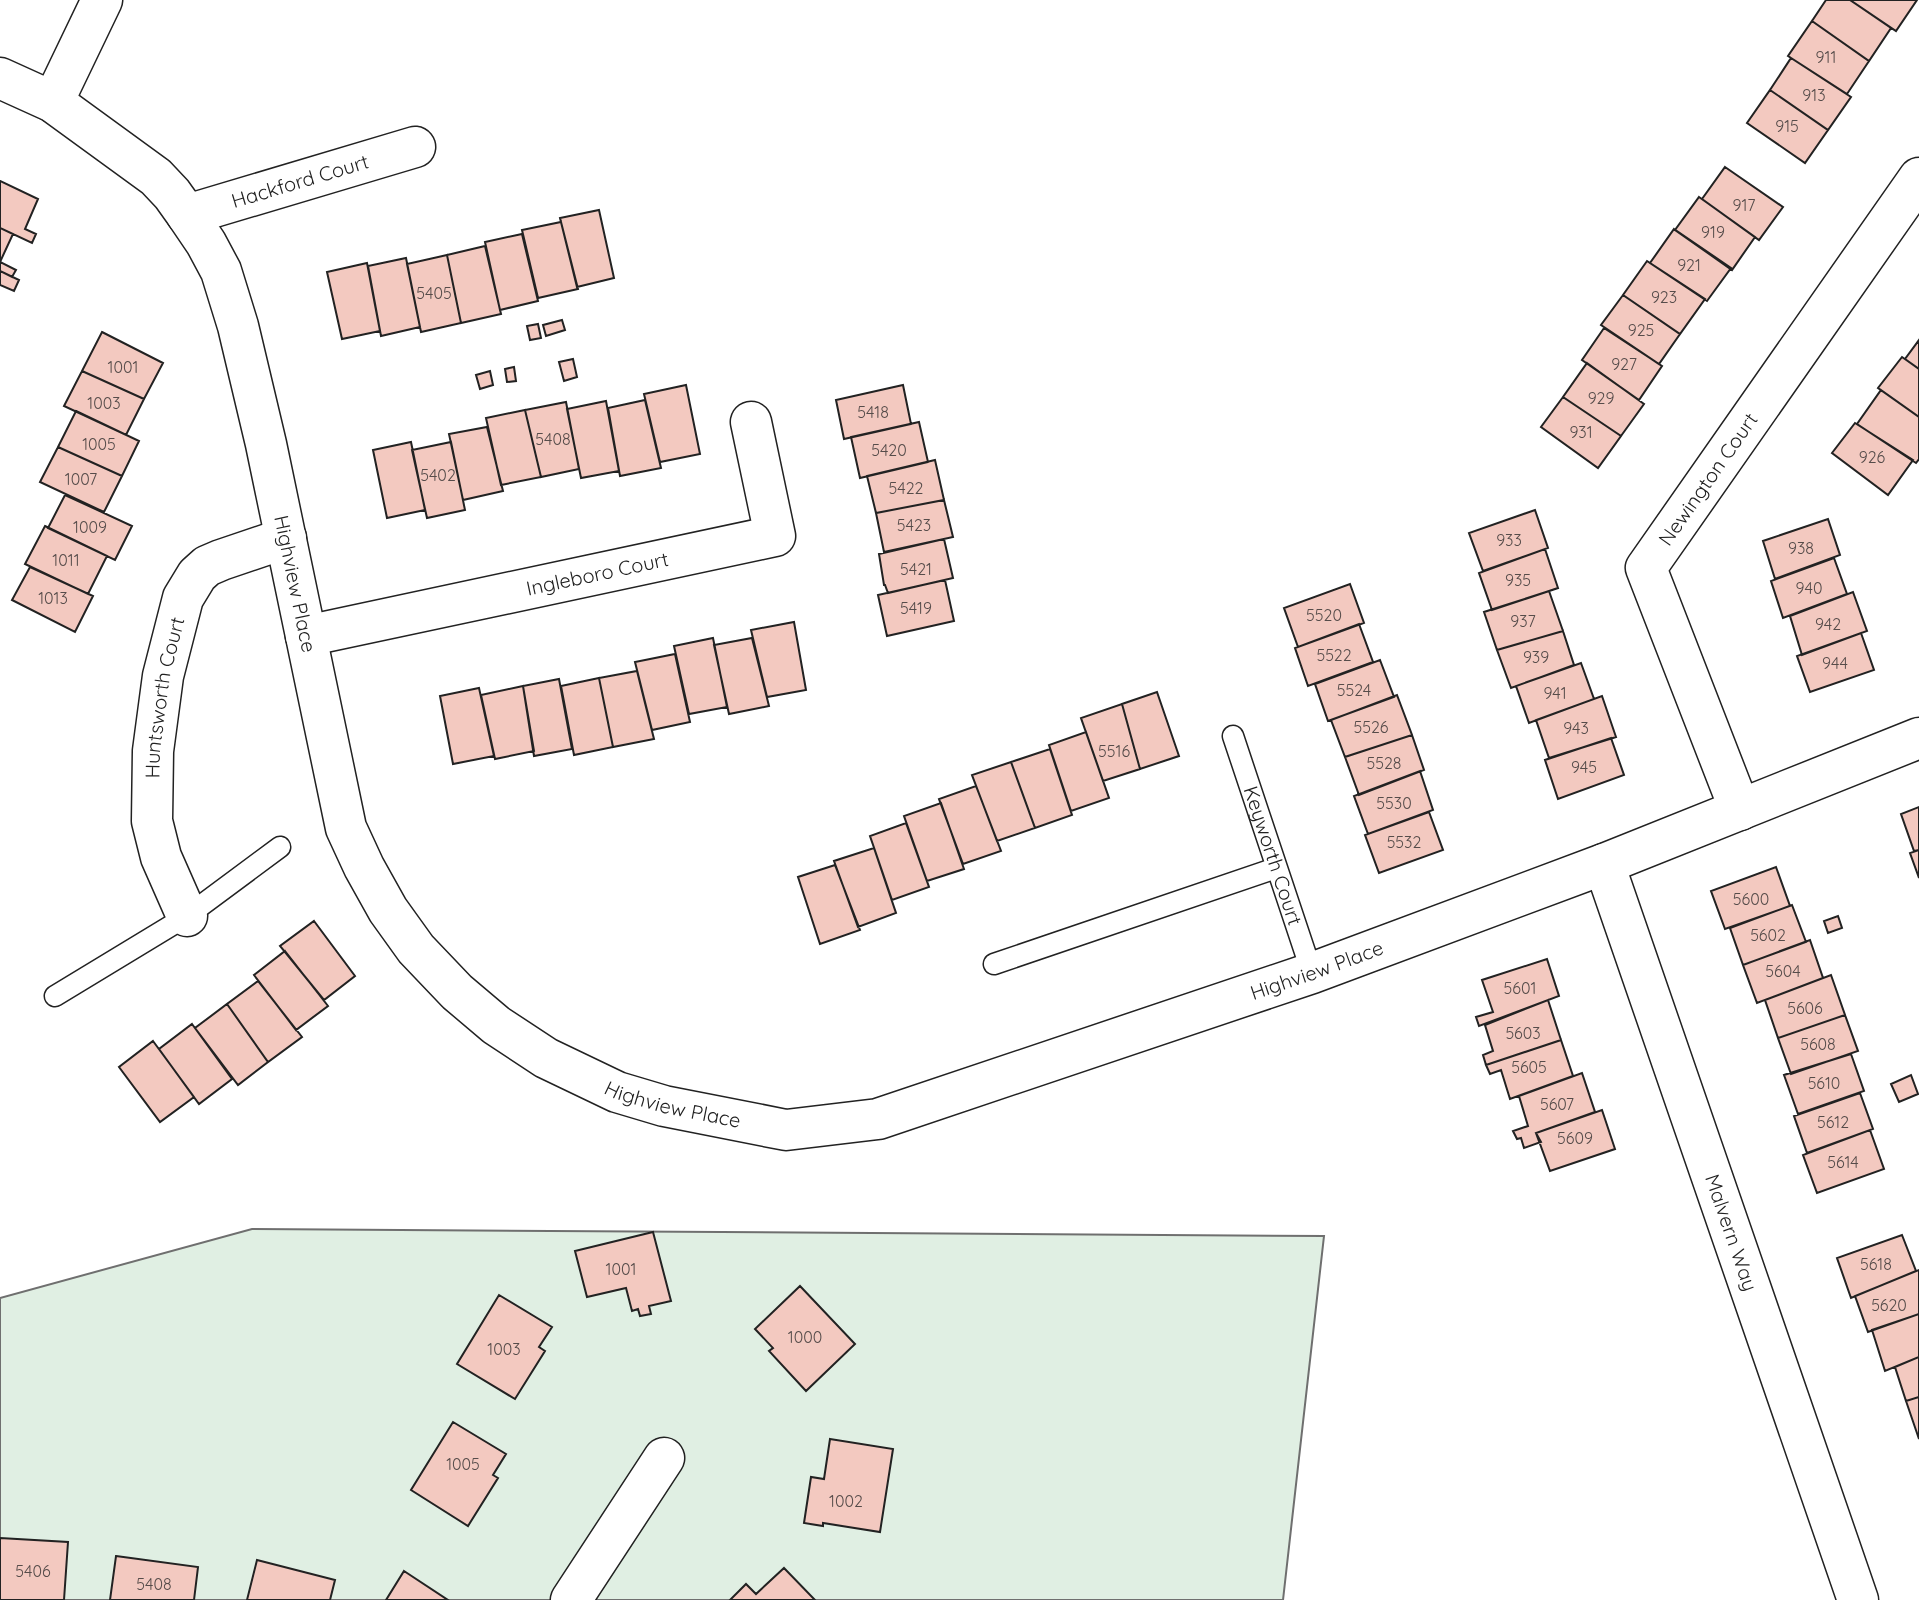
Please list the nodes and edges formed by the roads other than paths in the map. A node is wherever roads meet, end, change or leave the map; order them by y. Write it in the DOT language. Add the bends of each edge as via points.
graph roads {
  1 [pos="102,0"];
  2 [pos="0,78"];
  3 [pos="53,102"];
  4 [pos="415,147"];
  5 [pos="1919,178"];
  6 [pos="187,215"];
  7 [pos="751,422"];
  8 [pos="286,538"];
  9 [pos="306,636"];
  10 [pos="1233,736"];
  11 [pos="1919,738"];
  12 [pos="1740,810"];
  13 [pos="280,847"];
  14 [pos="1604,864"];
  15 [pos="1276,868"];
  16 [pos="187,916"];
  17 [pos="994,964"];
  18 [pos="1312,973"];
  19 [pos="55,996"];
  20 [pos="664,1458"];
  21 [pos="571,1600"];
  22 [pos="1858,1600"];
  1 -- 3 [label="street"];
  2 -- 3 [label="street, Highview Place"];
  3 -- 6 [label="street, Highview Place" via="156,177"];
  4 -- 6 [label="street, Hackford Court"];
  5 -- 12 [label="street, Newington Court" via="1646,568"];
  6 -- 8 [label="street, Highview Place" via="221,271"];
  7 -- 9 [label="street, Ingleboro Court" via="775,536"];
  8 -- 9 [label="street, Highview Place"];
  8 -- 16 [label="street, Huntsworth Court" via="207,566 183,598 157,711 152,821 161,857"];
  9 -- 18 [label="street, Highview Place" via="346,828 388,910 416,949 496,1025 546,1058 617,1092 786,1130 878,1119"];
  10 -- 15 [label="lane, Keyworth Court"];
  11 -- 12 [label="street, Highview Place"];
  12 -- 14 [label="street, Highview Place"];
  13 -- 16 [label="lane"];
  14 -- 18 [label="street, Highview Place"];
  14 -- 22 [label="street, Malvern Way"];
  15 -- 17 [label="lane"];
  15 -- 18 [label="lane, Keyworth Court"];
  16 -- 19 [label="lane"];
  20 -- 21 [label="street"];
}
